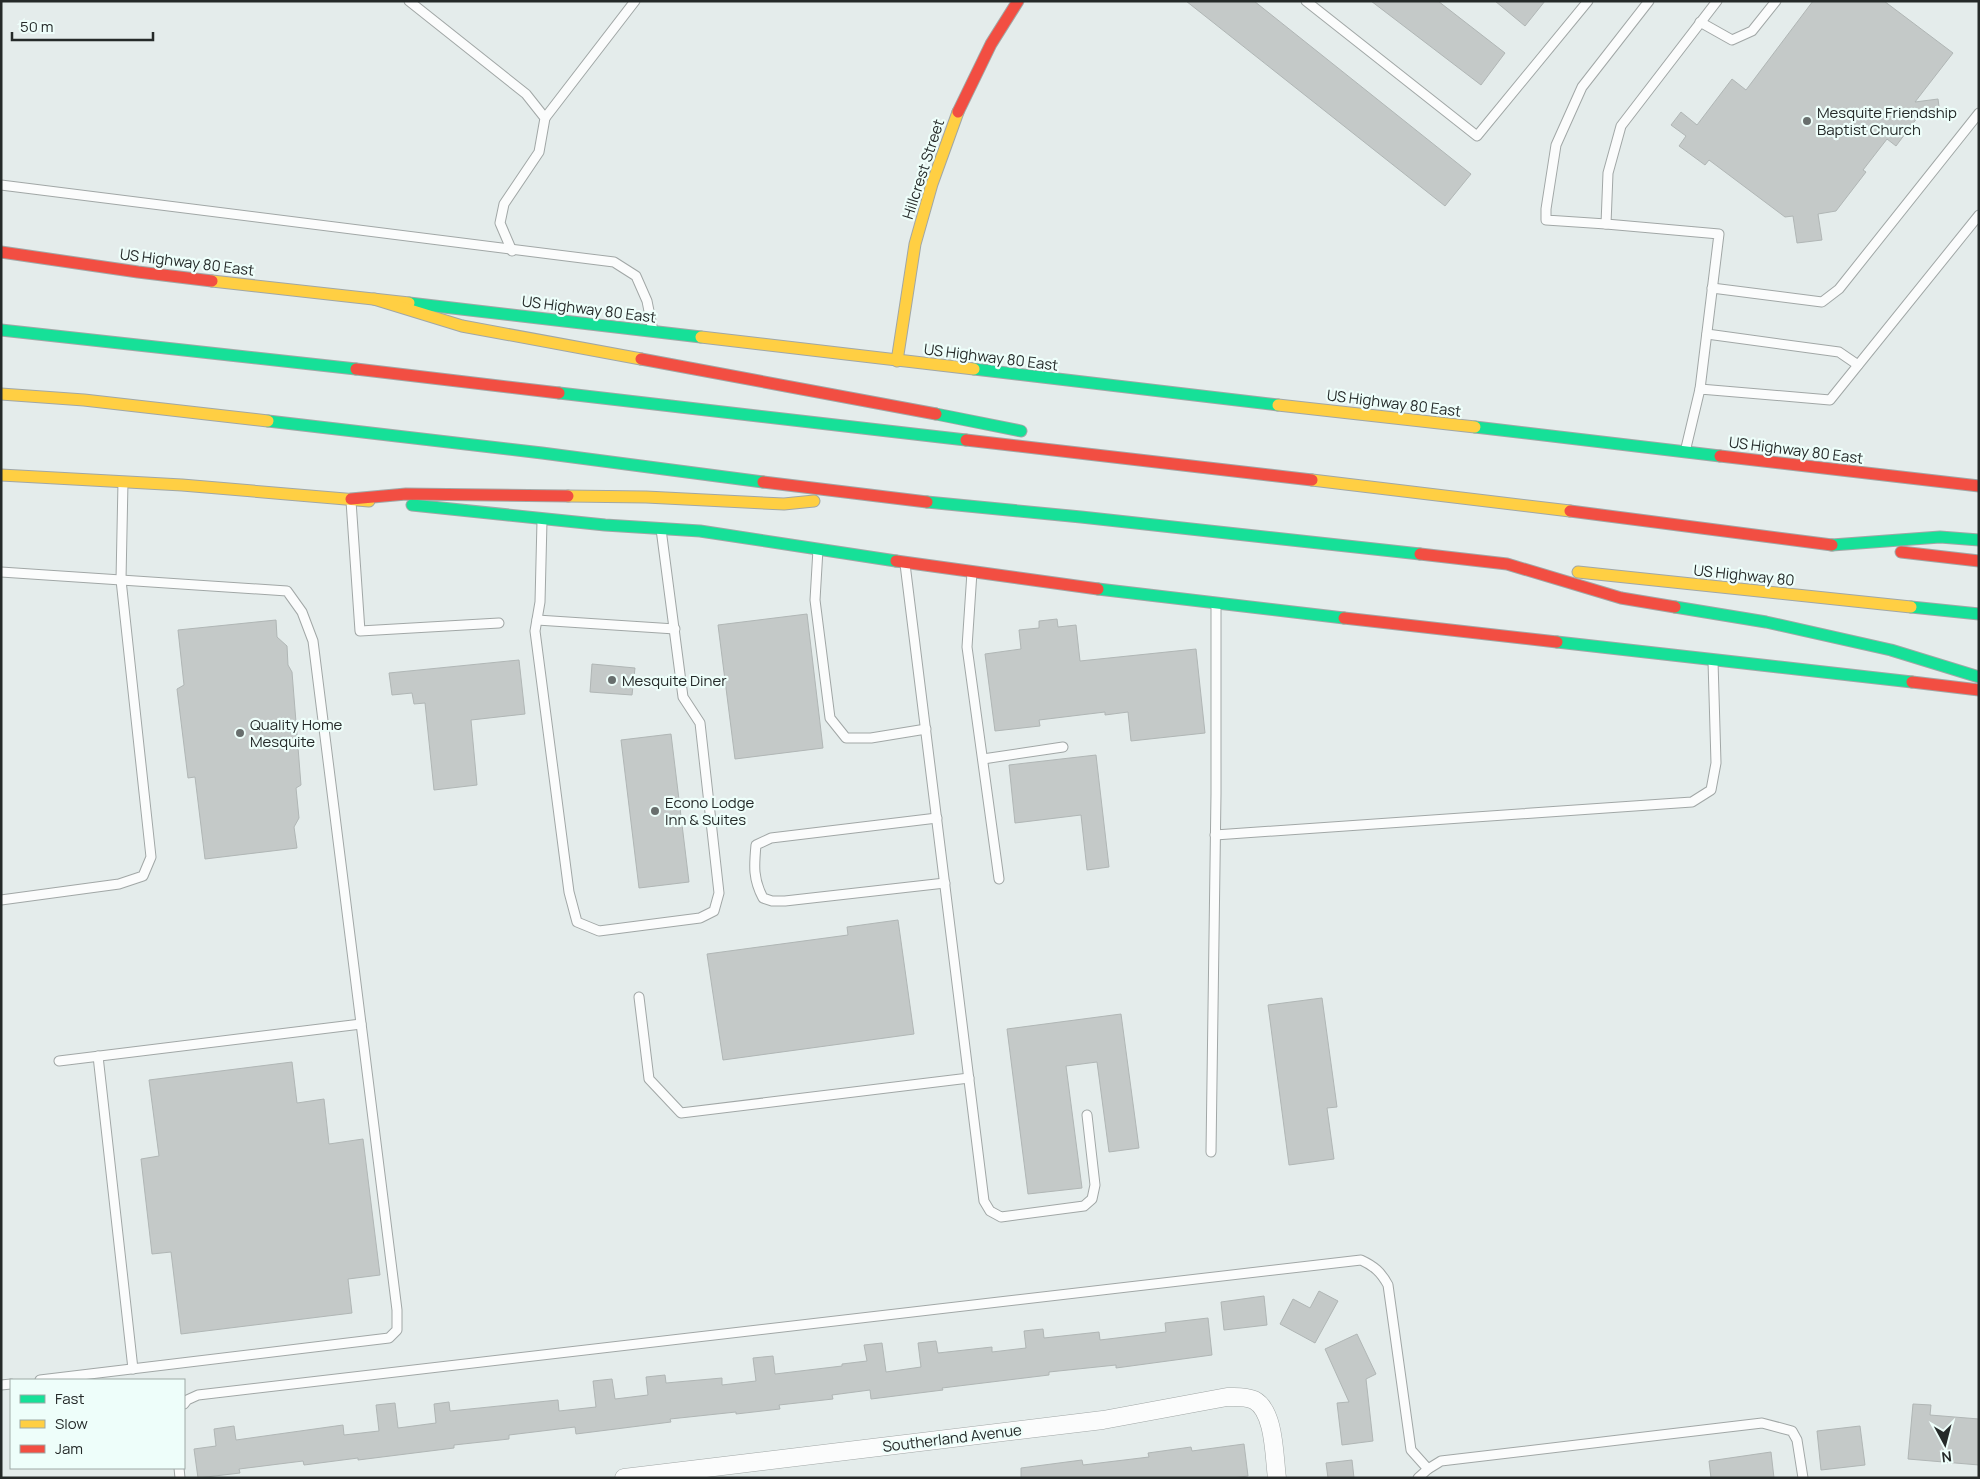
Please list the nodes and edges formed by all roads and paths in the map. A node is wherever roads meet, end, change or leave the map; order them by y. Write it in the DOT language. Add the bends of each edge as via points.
graph roads {
  1 [pos="408,1"];
  2 [pos="635,1"];
  3 [pos="1018,1"];
  4 [pos="1306,1"];
  5 [pos="1588,1"];
  6 [pos="1649,1"];
  7 [pos="1717,1"];
  8 [pos="1776,1"];
  9 [pos="1700,22"];
  10 [pos="1979,112"];
  11 [pos="545,118"];
  12 [pos="1,185"];
  13 [pos="1979,215"];
  14 [pos="1606,224"];
  15 [pos="512,251"];
  16 [pos="1,252"];
  17 [pos="1712,288"];
  18 [pos="374,299"];
  19 [pos="1,330"];
  20 [pos="653,332"];
  21 [pos="1707,334"];
  22 [pos="897,361"];
  23 [pos="1858,365"];
  24 [pos="1700,389"];
  25 [pos="1,394"];
  26 [pos="1685,452"];
  27 [pos="1089,455"];
  28 [pos="1,475"];
  29 [pos="123,482"];
  30 [pos="1979,486"];
  31 [pos="874,496"];
  32 [pos="351,499"];
  33 [pos="542,518"];
  34 [pos="661,528"];
  35 [pos="1979,540"];
  36 [pos="1835,545"];
  37 [pos="818,549"];
  38 [pos="1979,561"];
  39 [pos="905,562"];
  40 [pos="1507,564"];
  41 [pos="1,572"];
  42 [pos="972,572"];
  43 [pos="121,580"];
  44 [pos="1216,604"];
  45 [pos="1979,614"];
  46 [pos="537,620"];
  47 [pos="499,623"];
  48 [pos="675,629"];
  49 [pos="1714,660"];
  50 [pos="1979,677"];
  51 [pos="1979,690"];
  52 [pos="926,729"];
  53 [pos="1063,747"];
  54 [pos="983,759"];
  55 [pos="937,818"];
  56 [pos="1215,835"];
  57 [pos="999,879"];
  58 [pos="945,883"];
  59 [pos="1,900"];
  60 [pos="639,997"];
  61 [pos="361,1024"];
  62 [pos="98,1056"];
  63 [pos="58,1061"];
  64 [pos="969,1078"];
  65 [pos="1087,1116"];
  66 [pos="1211,1152"];
  67 [pos="134,1369"];
  68 [pos="49,1379"];
  69 [pos="185,1403"];
  70 [pos="1428,1468"];
  71 [pos="624,1478"];
  72 [pos="1276,1478"];
  73 [pos="1418,1478"];
  74 [pos="1802,1478"];
  1 -- 11 [label="lane" via="526,94"];
  2 -- 11 [label="lane"];
  3 -- 22 [label="main road, Hillcrest Street" via="991,44 953,121 915,244"];
  4 -- 5 [label="lane" via="1477,136"];
  6 -- 14 [label="lane" via="1582,86 1556,145 1546,220"];
  7 -- 9 [label="lane"];
  8 -- 9 [label="lane" via="1752,31 1732,40"];
  9 -- 14 [label="lane" via="1621,126 1608,173"];
  10 -- 17 [label="lane" via="1839,289 1822,302"];
  11 -- 15 [label="lane" via="539,152 504,204 500,222"];
  12 -- 15 [label="lane"];
  13 -- 23 [label="lane"];
  14 -- 17 [label="lane" via="1719,234"];
  15 -- 20 [label="lane" via="614,262 636,276 647,301"];
  16 -- 18 [label="main road, US Highway 80 East" via="138,272"];
  17 -- 21 [label="lane"];
  18 -- 20 [label="main road, US Highway 80 East"];
  18 -- 27 [label="main road" via="462,326 1015,429"];
  19 -- 27 [label="main road"];
  20 -- 22 [label="main road, US Highway 80 East"];
  21 -- 23 [label="lane" via="1839,352"];
  21 -- 24 [label="lane"];
  22 -- 26 [label="main road, US Highway 80 East"];
  23 -- 24 [label="lane" via="1830,400"];
  24 -- 26 [label="lane"];
  25 -- 31 [label="main road" via="84,400 542,452"];
  26 -- 30 [label="main road, US Highway 80 East"];
  27 -- 36 [label="main road" via="1393,489"];
  28 -- 29 [label="main road"];
  29 -- 32 [label="main road"];
  29 -- 43 [label="lane"];
  31 -- 32 [label="main road" via="784,504 608,496 406,494"];
  31 -- 40 [label="main road"];
  32 -- 33 [label="main road"];
  32 -- 47 [label="lane" via="360,631"];
  33 -- 34 [label="main road"];
  33 -- 46 [label="lane"];
  34 -- 37 [label="main road"];
  34 -- 48 [label="lane"];
  35 -- 36 [label="main road" via="1940,537"];
  36 -- 38 [label="main road"];
  37 -- 39 [label="main road"];
  37 -- 52 [label="lane" via="815,600 830,718 846,738 871,738"];
  39 -- 42 [label="main road"];
  39 -- 52 [label="lane"];
  40 -- 45 [label="main road, US Highway 80"];
  40 -- 50 [label="main road" via="1621,598 1766,622 1891,650"];
  41 -- 43 [label="lane"];
  42 -- 44 [label="main road"];
  42 -- 54 [label="lane" via="967,647"];
  43 -- 59 [label="lane" via="151,857 143,876 119,884"];
  43 -- 61 [label="lane" via="287,591 302,612 313,641"];
  44 -- 49 [label="main road"];
  44 -- 56 [label="lane"];
  46 -- 48 [label="lane"];
  46 -- 48 [label="lane" via="535,631 569,892 577,922 599,931 700,918 714,911 719,893 700,723 683,697"];
  49 -- 51 [label="main road"];
  49 -- 56 [label="lane" via="1716,762 1712,790 1692,802"];
  52 -- 55 [label="lane"];
  53 -- 54 [label="lane"];
  54 -- 57 [label="lane"];
  55 -- 58 [label="lane"];
  55 -- 58 [label="lane" via="770,838 756,845 756,884 763,898 786,901"];
  56 -- 66 [label="lane"];
  58 -- 64 [label="lane"];
  60 -- 64 [label="lane" via="649,1079 681,1113"];
  61 -- 62 [label="lane"];
  61 -- 67 [label="lane" via="397,1330 389,1338"];
  62 -- 63 [label="lane"];
  62 -- 67 [label="lane"];
  64 -- 65 [label="lane" via="984,1200 990,1211 1001,1217 1084,1206 1092,1199 1095,1185"];
  67 -- 68 [label="lane"];
  69 -- 70 [label="lane" via="208,1393 1361,1260 1373,1265 1388,1285 1411,1450"];
  70 -- 73 [label="lane"];
  70 -- 74 [label="lane" via="1441,1461 1762,1423 1792,1431 1797,1440"];
  71 -- 72 [label="street, Southerland Avenue" via="1103,1420 1227,1397 1256,1401 1269,1420"];
}
